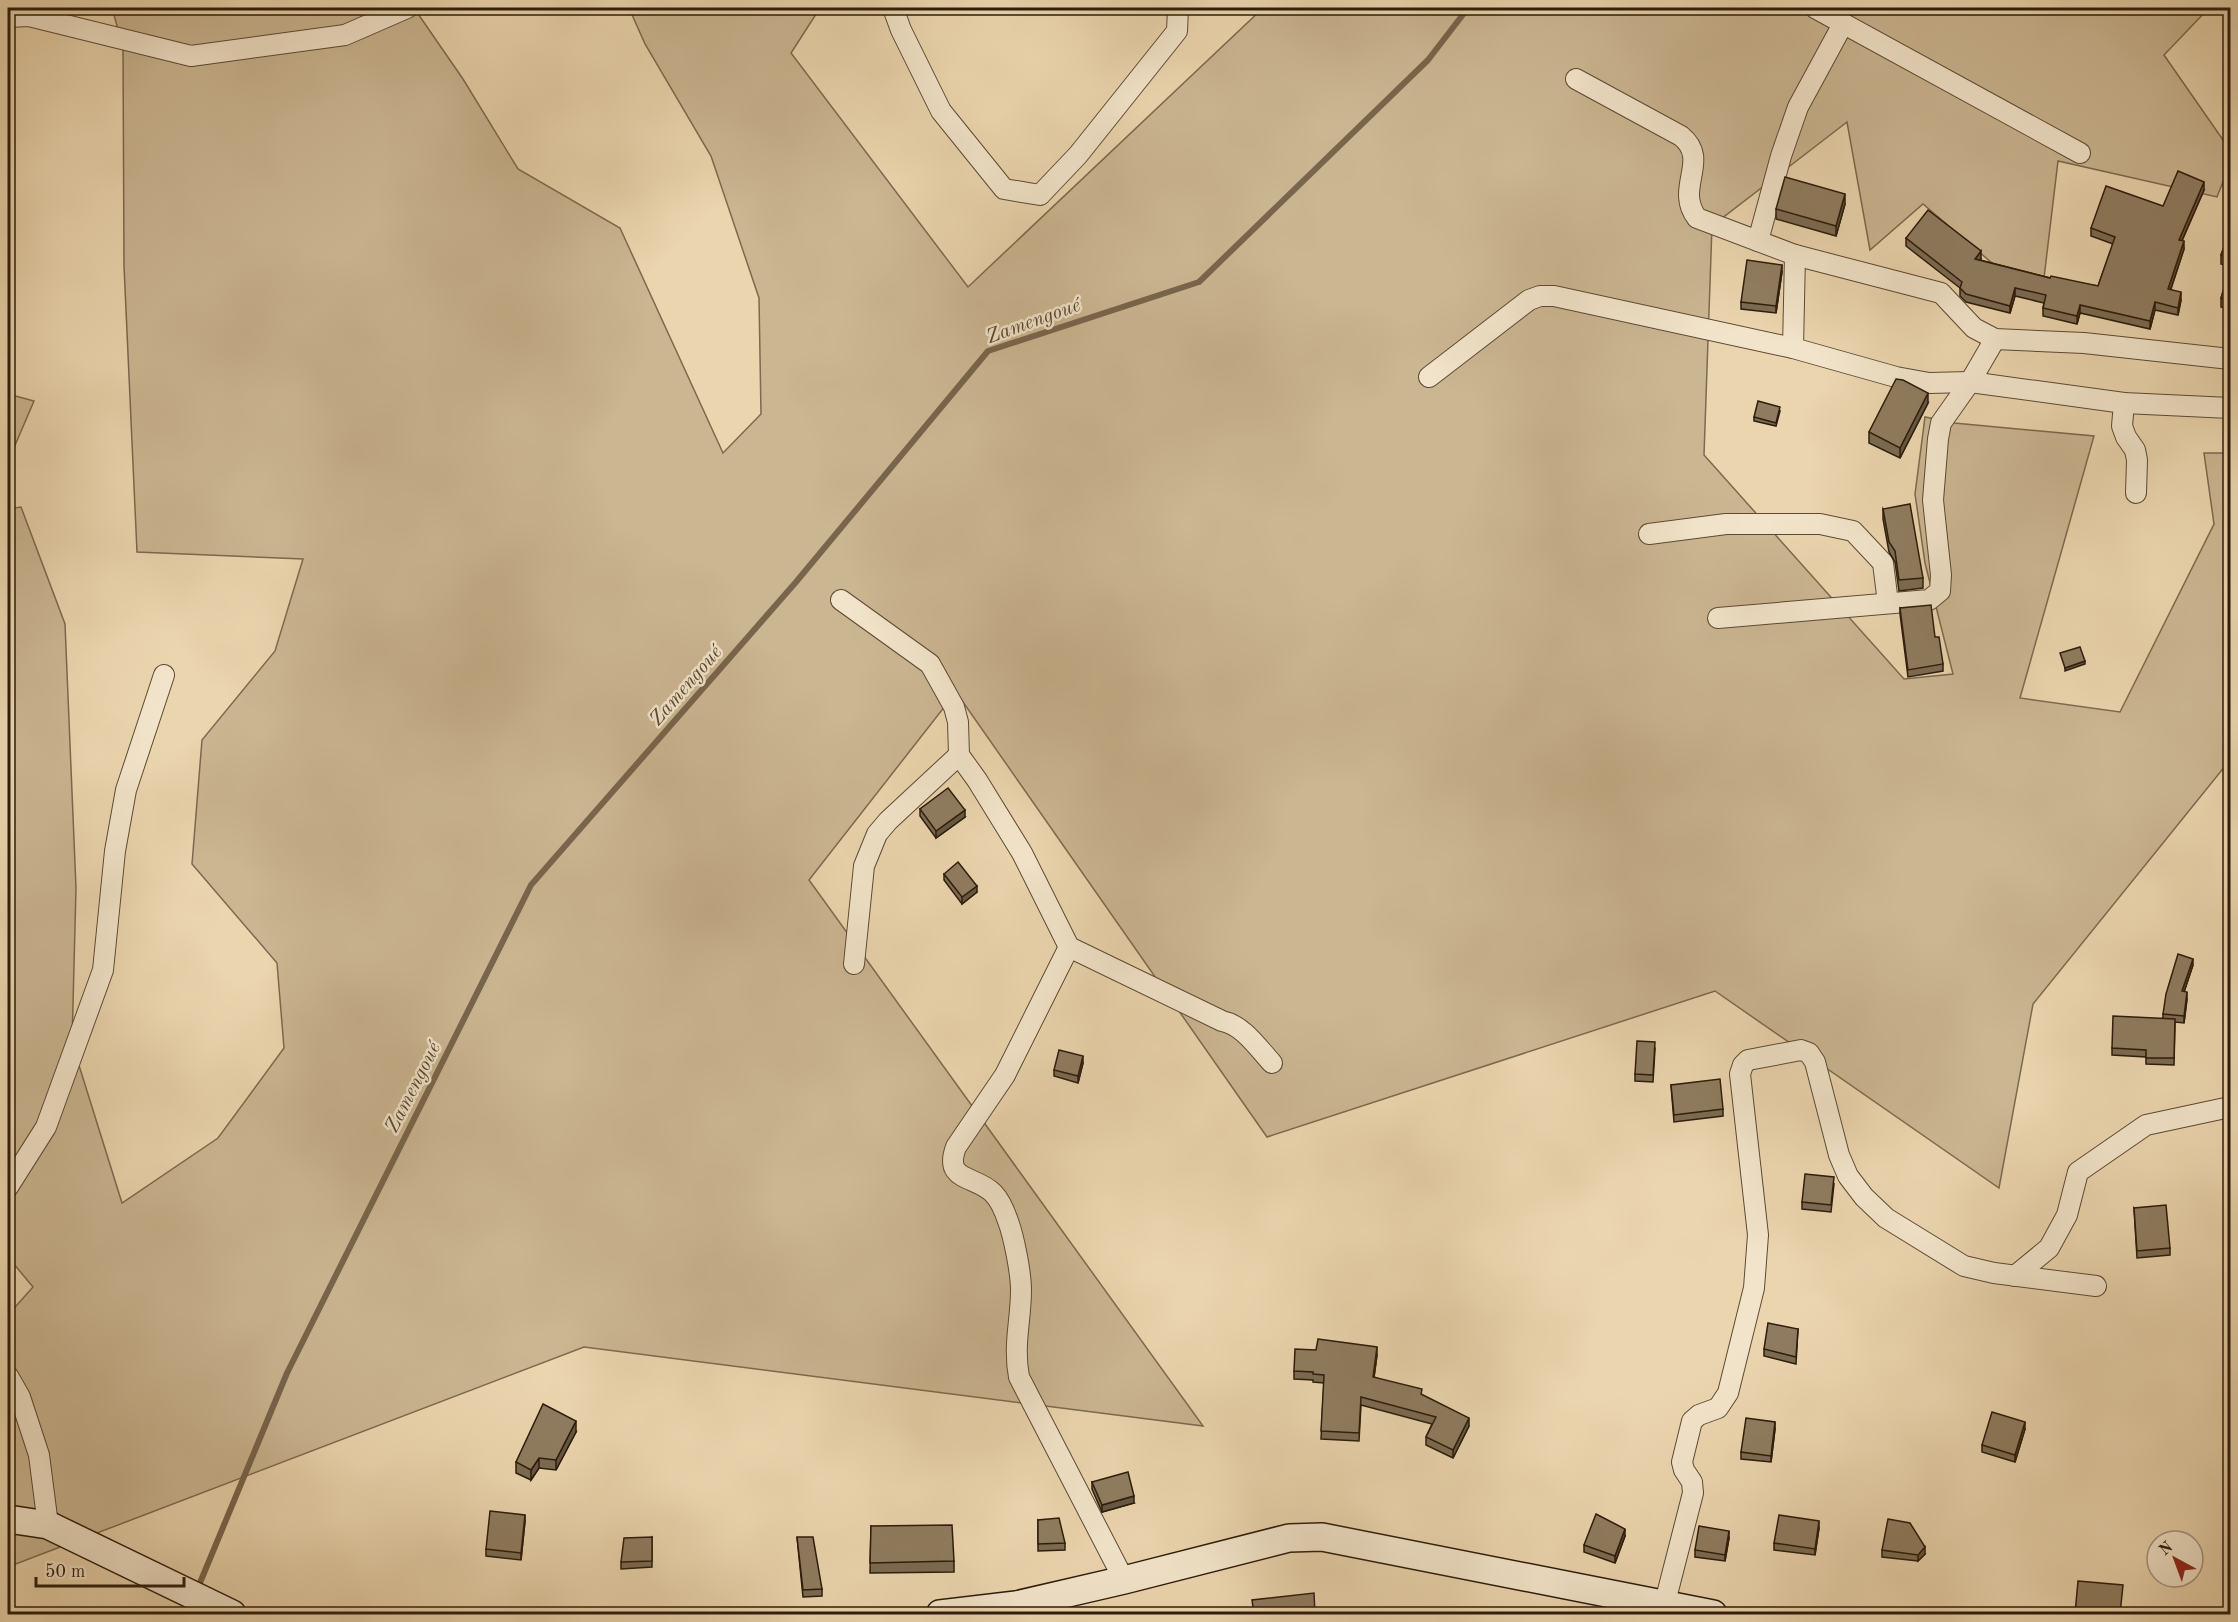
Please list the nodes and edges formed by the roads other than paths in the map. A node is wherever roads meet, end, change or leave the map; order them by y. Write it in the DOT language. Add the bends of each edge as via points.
graph roads {
  1 [pos="407,8"];
  2 [pos="893,8"];
  3 [pos="1178,8"];
  4 [pos="1815,8"];
  5 [pos="8,16"];
  6 [pos="1843,24"];
  7 [pos="1576,79"];
  8 [pos="2080,153"];
  9 [pos="1758,241"];
  10 [pos="1795,255"];
  11 [pos="1995,339"];
  12 [pos="1793,348"];
  13 [pos="2230,359"];
  14 [pos="1430,376"];
  15 [pos="1970,382"];
  16 [pos="2124,403"];
  17 [pos="2230,408"];
  18 [pos="2136,493"];
  19 [pos="1648,534"];
  20 [pos="841,600"];
  21 [pos="1888,603"];
  22 [pos="1718,618"];
  23 [pos="164,675"];
  24 [pos="959,755"];
  25 [pos="1069,946"];
  26 [pos="854,964"];
  27 [pos="1272,1063"];
  28 [pos="2230,1107"];
  29 [pos="8,1187"];
  30 [pos="2015,1276"];
  31 [pos="2096,1286"];
  32 [pos="8,1376"];
  33 [pos="8,1519"];
  34 [pos="48,1525"];
  35 [pos="1124,1580"];
  36 [pos="1015,1610"];
  37 [pos="1664,1610"];
  38 [pos="230,1613"];
  39 [pos="940,1614"];
  40 [pos="1713,1614"];
  1 -- 5 [label="street" via="345,34 191,56 29,16"];
  2 -- 3 [label="street" via="940,111 1004,189 1040,195 1078,155 1177,31"];
  4 -- 6 [label="street"];
  6 -- 8 [label="street"];
  6 -- 9 [label="street" via="1798,107"];
  7 -- 9 [label="street" via="1689,142 1695,153 1690,208 1697,218"];
  9 -- 10 [label="street"];
  10 -- 11 [label="street" via="1941,293 1974,328"];
  10 -- 12 [label="street"];
  11 -- 13 [label="street" via="2084,343"];
  11 -- 15 [label="street"];
  12 -- 14 [label="street" via="1540,296 1529,300"];
  12 -- 15 [label="street" via="1896,377 1929,383"];
  15 -- 16 [label="street"];
  15 -- 21 [label="street" via="1941,423 1938,439 1933,500 1940,591 1929,600"];
  16 -- 17 [label="street"];
  16 -- 18 [label="street" via="2122,426 2137,460"];
  19 -- 21 [label="street" via="1726,524 1820,524 1853,531 1883,563"];
  20 -- 24 [label="street" via="930,664 954,707"];
  21 -- 22 [label="street"];
  23 -- 29 [label="street" via="126,790 115,851 103,970 46,1127"];
  24 -- 25 [label="street" via="1022,853"];
  24 -- 26 [label="street" via="877,834 864,866"];
  25 -- 27 [label="street" via="1232,1023"];
  25 -- 35 [label="street" via="1005,1075 956,1147 952,1159 959,1175 993,1193 1003,1209 1011,1229 1021,1288 1015,1349 1019,1377"];
  28 -- 30 [label="street" via="2146,1125 2078,1172 2067,1215 2049,1248"];
  30 -- 31 [label="street"];
  30 -- 37 [label="street" via="1964,1266 1886,1218 1864,1197 1848,1176 1839,1155 1815,1062 1809,1053 1801,1050 1748,1060 1740,1074 1758,1235 1754,1288 1728,1393 1718,1408 1692,1421 1682,1462 1693,1493"];
  32 -- 34 [label="street" via="20,1397 39,1455"];
  33 -- 34 [label="street"];
  34 -- 38 [label="street"];
  35 -- 36 [label="street"];
  35 -- 37 [label="street" via="1289,1538 1322,1537"];
  36 -- 39 [label="street"];
  37 -- 40 [label="street"];
}
